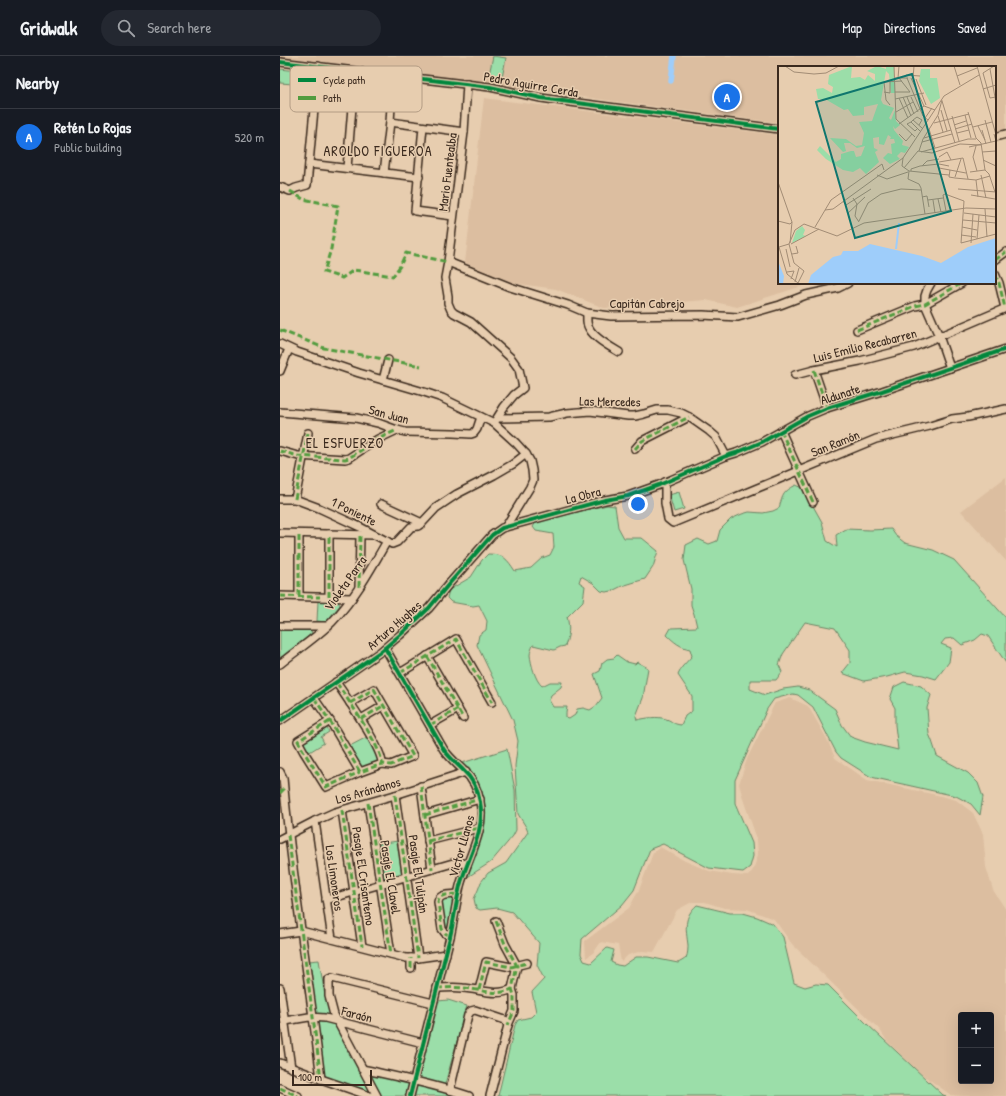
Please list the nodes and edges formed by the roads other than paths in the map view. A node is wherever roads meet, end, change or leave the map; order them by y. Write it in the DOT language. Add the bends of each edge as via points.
graph roads {
  1 [pos="280,62"];
  2 [pos="318,66"];
  3 [pos="422,79"];
  4 [pos="466,84"];
  5 [pos="314,112"];
  6 [pos="352,112"];
  7 [pos="391,112"];
  8 [pos="390,122"];
  9 [pos="423,127"];
  10 [pos="778,129"];
  11 [pos="464,132"];
  12 [pos="1006,134"];
  13 [pos="996,137"];
  14 [pos="309,164"];
  15 [pos="347,168"];
  16 [pos="384,173"];
  17 [pos="419,177"];
  18 [pos="280,188"];
  19 [pos="453,216"];
  20 [pos="1006,252"];
  21 [pos="996,259"];
  22 [pos="448,262"];
  23 [pos="996,276"];
  24 [pos="846,284"];
  25 [pos="930,284"];
  26 [pos="960,284"];
  27 [pos="925,304"];
  28 [pos="1005,308"];
  29 [pos="588,313"];
  30 [pos="857,330"];
  31 [pos="939,336"];
  32 [pos="280,344"];
  33 [pos="289,349"];
  34 [pos="1006,349"];
  35 [pos="619,352"];
  36 [pos="388,360"];
  37 [pos="950,368"];
  38 [pos="814,370"];
  39 [pos="280,371"];
  40 [pos="795,375"];
  41 [pos="383,380"];
  42 [pos="826,408"];
  43 [pos="1006,409"];
  44 [pos="280,412"];
  45 [pos="689,417"];
  46 [pos="481,418"];
  47 [pos="496,421"];
  48 [pos="397,430"];
  49 [pos="781,431"];
  50 [pos="308,433"];
  51 [pos="635,449"];
  52 [pos="280,451"];
  53 [pos="526,454"];
  54 [pos="304,455"];
  55 [pos="726,456"];
  56 [pos="799,471"];
  57 [pos="665,482"];
  58 [pos="280,499"];
  59 [pos="295,499"];
  60 [pos="813,502"];
  61 [pos="381,504"];
  62 [pos="414,519"];
  63 [pos="422,523"];
  64 [pos="506,526"];
  65 [pos="411,527"];
  66 [pos="280,533"];
  67 [pos="299,534"];
  68 [pos="329,534"];
  69 [pos="360,535"];
  70 [pos="376,535"];
  71 [pos="387,541"];
  72 [pos="359,587"];
  73 [pos="280,596"];
  74 [pos="299,596"];
  75 [pos="329,597"];
  76 [pos="352,598"];
  77 [pos="280,626"];
  78 [pos="327,626"];
  79 [pos="385,648"];
  80 [pos="427,656"];
  81 [pos="280,664"];
  82 [pos="400,673"];
  83 [pos="336,682"];
  84 [pos="314,698"];
  85 [pos="492,702"];
  86 [pos="350,703"];
  87 [pos="383,706"];
  88 [pos="458,709"];
  89 [pos="463,718"];
  90 [pos="361,719"];
  91 [pos="280,721"];
  92 [pos="330,721"];
  93 [pos="430,725"];
  94 [pos="382,764"];
  95 [pos="280,772"];
  96 [pos="360,772"];
  97 [pos="466,772"];
  98 [pos="421,786"];
  99 [pos="282,791"];
  100 [pos="395,795"];
  101 [pos="480,799"];
  102 [pos="368,803"];
  103 [pos="342,810"];
  104 [pos="425,815"];
  105 [pos="315,820"];
  106 [pos="479,828"];
  107 [pos="288,834"];
  108 [pos="280,839"];
  109 [pos="428,840"];
  110 [pos="467,864"];
  111 [pos="432,869"];
  112 [pos="407,876"];
  113 [pos="380,884"];
  114 [pos="354,892"];
  115 [pos="458,894"];
  116 [pos="326,900"];
  117 [pos="496,921"];
  118 [pos="301,930"];
  119 [pos="280,934"];
  120 [pos="450,936"];
  121 [pos="332,939"];
  122 [pos="362,946"];
  123 [pos="391,954"];
  124 [pos="446,954"];
  125 [pos="415,958"];
  126 [pos="527,963"];
  127 [pos="517,966"];
  128 [pos="411,968"];
  129 [pos="280,988"];
  130 [pos="437,988"];
  131 [pos="512,989"];
  132 [pos="479,990"];
  133 [pos="433,1003"];
  134 [pos="313,1017"];
  135 [pos="285,1020"];
  136 [pos="337,1021"];
  137 [pos="508,1025"];
  138 [pos="423,1042"];
  139 [pos="280,1063"];
  140 [pos="291,1068"];
  141 [pos="362,1069"];
  142 [pos="321,1079"];
  143 [pos="414,1080"];
  144 [pos="280,1088"];
  145 [pos="450,1090"];
  146 [pos="298,1096"];
  147 [pos="370,1096"];
  148 [pos="377,1096"];
  149 [pos="410,1096"];
  150 [pos="469,1096"];
  151 [pos="490,1096"];
  1 -- 2 [label="street, Pedro Aguirre Cerda"];
  3 -- 4 [label="street, Pedro Aguirre Cerda"];
  4 -- 10 [label="street, Pedro Aguirre Cerda" via="541,98"];
  4 -- 11 [label="street, Mario Fuentealba"];
  5 -- 14 [label="street"];
  6 -- 15 [label="street"];
  7 -- 8 [label="street"];
  8 -- 9 [label="street"];
  8 -- 16 [label="street"];
  9 -- 11 [label="street"];
  9 -- 17 [label="street"];
  11 -- 19 [label="street, Mario Fuentealba"];
  12 -- 13 [label="street"];
  14 -- 15 [label="street"];
  14 -- 18 [label="street" via="306,185 290,191"];
  15 -- 16 [label="street"];
  16 -- 17 [label="street"];
  17 -- 19 [label="street" via="415,211"];
  19 -- 22 [label="street, Mario Fuentealba"];
  20 -- 21 [label="street"];
  22 -- 29 [label="street, Capitán Cabrejo" via="510,287"];
  22 -- 47 [label="street, Mario Fuentealba" via="445,278 451,310 471,322 511,358 519,369 524,388 514,395"];
  23 -- 28 [label="street"];
  24 -- 29 [label="street, Capitán Cabrejo" via="738,316 611,316"];
  25 -- 27 [label="street" via="926,290"];
  26 -- 27 [label="street"];
  27 -- 30 [label="street"];
  27 -- 31 [label="street"];
  28 -- 31 [label="street, Luis Emilio Recabarren"];
  29 -- 35 [label="street" via="588,328 598,339"];
  31 -- 37 [label="street"];
  31 -- 38 [label="street, Luis Emilio Recabarren" via="914,347"];
  32 -- 33 [label="street, Las Mercedes"];
  33 -- 39 [label="street"];
  33 -- 41 [label="street, Las Mercedes"];
  34 -- 37 [label="street, Aldunate"];
  36 -- 41 [label="street"];
  37 -- 42 [label="street, Aldunate"];
  38 -- 40 [label="street, Luis Emilio Recabarren"];
  38 -- 42 [label="street"];
  41 -- 46 [label="street, Las Mercedes" via="436,396"];
  42 -- 49 [label="street, Aldunate"];
  43 -- 56 [label="street, San Ramón" via="952,419 876,439"];
  44 -- 48 [label="street, San Juan" via="356,418"];
  45 -- 47 [label="street, Las Mercedes" via="674,411 662,410 635,416 590,411"];
  45 -- 51 [label="street" via="642,441"];
  45 -- 55 [label="street, Las Mercedes" via="716,437"];
  46 -- 47 [label="street, Las Mercedes"];
  46 -- 48 [label="street, San Juan" via="477,429 471,434 414,433"];
  47 -- 53 [label="street"];
  48 -- 54 [label="street" via="349,458"];
  49 -- 55 [label="street, Aldunate" via="762,442"];
  49 -- 56 [label="street"];
  50 -- 54 [label="street"];
  52 -- 54 [label="street"];
  53 -- 63 [label="street, 1 Poniente" via="513,464 448,500"];
  53 -- 64 [label="street" via="530,461 533,480"];
  54 -- 59 [label="street"];
  55 -- 57 [label="street, Aldunate"];
  56 -- 57 [label="street, San Ramón" via="673,523 668,520"];
  56 -- 60 [label="street"];
  57 -- 64 [label="street, La Obra" via="628,496"];
  58 -- 59 [label="street, 1 Poniente"];
  59 -- 70 [label="street, 1 Poniente"];
  61 -- 62 [label="street"];
  62 -- 63 [label="street"];
  62 -- 65 [label="street, 1 Poniente"];
  63 -- 65 [label="street, 1 Poniente"];
  64 -- 79 [label="street, Arturo Hughes" via="492,535 429,608"];
  65 -- 71 [label="street, 1 Poniente" via="397,542 392,544"];
  66 -- 67 [label="street"];
  67 -- 68 [label="street"];
  67 -- 74 [label="street"];
  68 -- 69 [label="street"];
  68 -- 75 [label="street"];
  69 -- 70 [label="street"];
  69 -- 72 [label="street"];
  70 -- 71 [label="street, 1 Poniente"];
  71 -- 72 [label="street, Violeta Parra"];
  72 -- 76 [label="street, Violeta Parra"];
  73 -- 74 [label="street"];
  74 -- 75 [label="street"];
  75 -- 76 [label="street"];
  76 -- 78 [label="street, Violeta Parra"];
  77 -- 78 [label="street"];
  78 -- 81 [label="street, Violeta Parra"];
  79 -- 82 [label="street, Victor LLanos"];
  79 -- 83 [label="street, Arturo Hughes"];
  80 -- 82 [label="street"];
  80 -- 85 [label="street" via="456,639"];
  80 -- 88 [label="street"];
  82 -- 93 [label="street, Victor LLanos"];
  83 -- 84 [label="street, Arturo Hughes"];
  83 -- 86 [label="street"];
  84 -- 91 [label="street, Arturo Hughes"];
  84 -- 92 [label="street"];
  86 -- 87 [label="street" via="374,690"];
  86 -- 90 [label="street"];
  87 -- 90 [label="street"];
  87 -- 94 [label="street" via="413,756 391,765"];
  88 -- 89 [label="street"];
  88 -- 93 [label="street"];
  90 -- 94 [label="street" via="381,756"];
  92 -- 96 [label="street"];
  92 -- 96 [label="street" via="298,741 304,752 326,787"];
  93 -- 97 [label="street, Victor LLanos" via="447,754"];
  94 -- 96 [label="street"];
  95 -- 99 [label="street" via="283,776"];
  97 -- 98 [label="street, Los Arándanos"];
  97 -- 101 [label="street, Victor LLanos"];
  98 -- 100 [label="street, Los Arándanos"];
  98 -- 104 [label="street"];
  99 -- 107 [label="street"];
  100 -- 102 [label="street, Los Arándanos"];
  100 -- 112 [label="street, Pasaje El Tulipán"];
  101 -- 104 [label="street"];
  101 -- 106 [label="street, Victor LLanos"];
  102 -- 103 [label="street, Los Arándanos"];
  102 -- 113 [label="street, Pasaje El Clavel"];
  103 -- 105 [label="street, Los Arándanos"];
  103 -- 114 [label="street, Pasaje El Crisantemo"];
  104 -- 109 [label="street"];
  105 -- 107 [label="street, Los Arándanos"];
  105 -- 116 [label="street, Los Limoneros"];
  106 -- 109 [label="street"];
  106 -- 110 [label="street, Victor LLanos"];
  107 -- 108 [label="street, Los Arándanos"];
  107 -- 118 [label="street"];
  109 -- 111 [label="street"];
  110 -- 111 [label="street" via="457,863"];
  110 -- 115 [label="street, Victor LLanos"];
  111 -- 112 [label="street"];
  112 -- 113 [label="street"];
  112 -- 125 [label="street, Pasaje El Tulipán"];
  113 -- 114 [label="street"];
  113 -- 123 [label="street, Pasaje El Clavel"];
  114 -- 116 [label="street"];
  114 -- 122 [label="street, Pasaje El Crisantemo"];
  115 -- 120 [label="street, Victor LLanos"];
  115 -- 120 [label="street" via="438,899 442,929"];
  116 -- 121 [label="street, Los Limoneros"];
  117 -- 127 [label="street"];
  118 -- 119 [label="street"];
  118 -- 121 [label="street"];
  118 -- 134 [label="street"];
  120 -- 124 [label="street, Victor LLanos"];
  121 -- 122 [label="street"];
  122 -- 123 [label="street"];
  123 -- 125 [label="street"];
  124 -- 125 [label="street"];
  124 -- 130 [label="street, Victor LLanos"];
  125 -- 128 [label="street, Pasaje El Tulipán"];
  126 -- 127 [label="street"];
  127 -- 131 [label="street"];
  127 -- 132 [label="street" via="486,962"];
  129 -- 135 [label="street"];
  130 -- 132 [label="street"];
  130 -- 133 [label="street, Victor LLanos"];
  131 -- 132 [label="street" via="503,993"];
  131 -- 137 [label="street" via="514,1011"];
  133 -- 136 [label="street" via="330,978 329,996"];
  133 -- 138 [label="street, Victor LLanos"];
  134 -- 135 [label="street, Faraón"];
  134 -- 136 [label="street, Faraón"];
  134 -- 142 [label="street"];
  135 -- 140 [label="street"];
  136 -- 138 [label="street, Faraón"];
  136 -- 141 [label="street"];
  137 -- 145 [label="street" via="505,1020 475,1010 468,1014"];
  137 -- 151 [label="street"];
  138 -- 143 [label="street, Victor LLanos"];
  139 -- 140 [label="street"];
  140 -- 142 [label="street"];
  141 -- 143 [label="street"];
  141 -- 148 [label="street"];
  142 -- 147 [label="street"];
  143 -- 145 [label="street"];
  143 -- 149 [label="street, Victor LLanos"];
  144 -- 146 [label="street"];
  145 -- 150 [label="street"];
}
